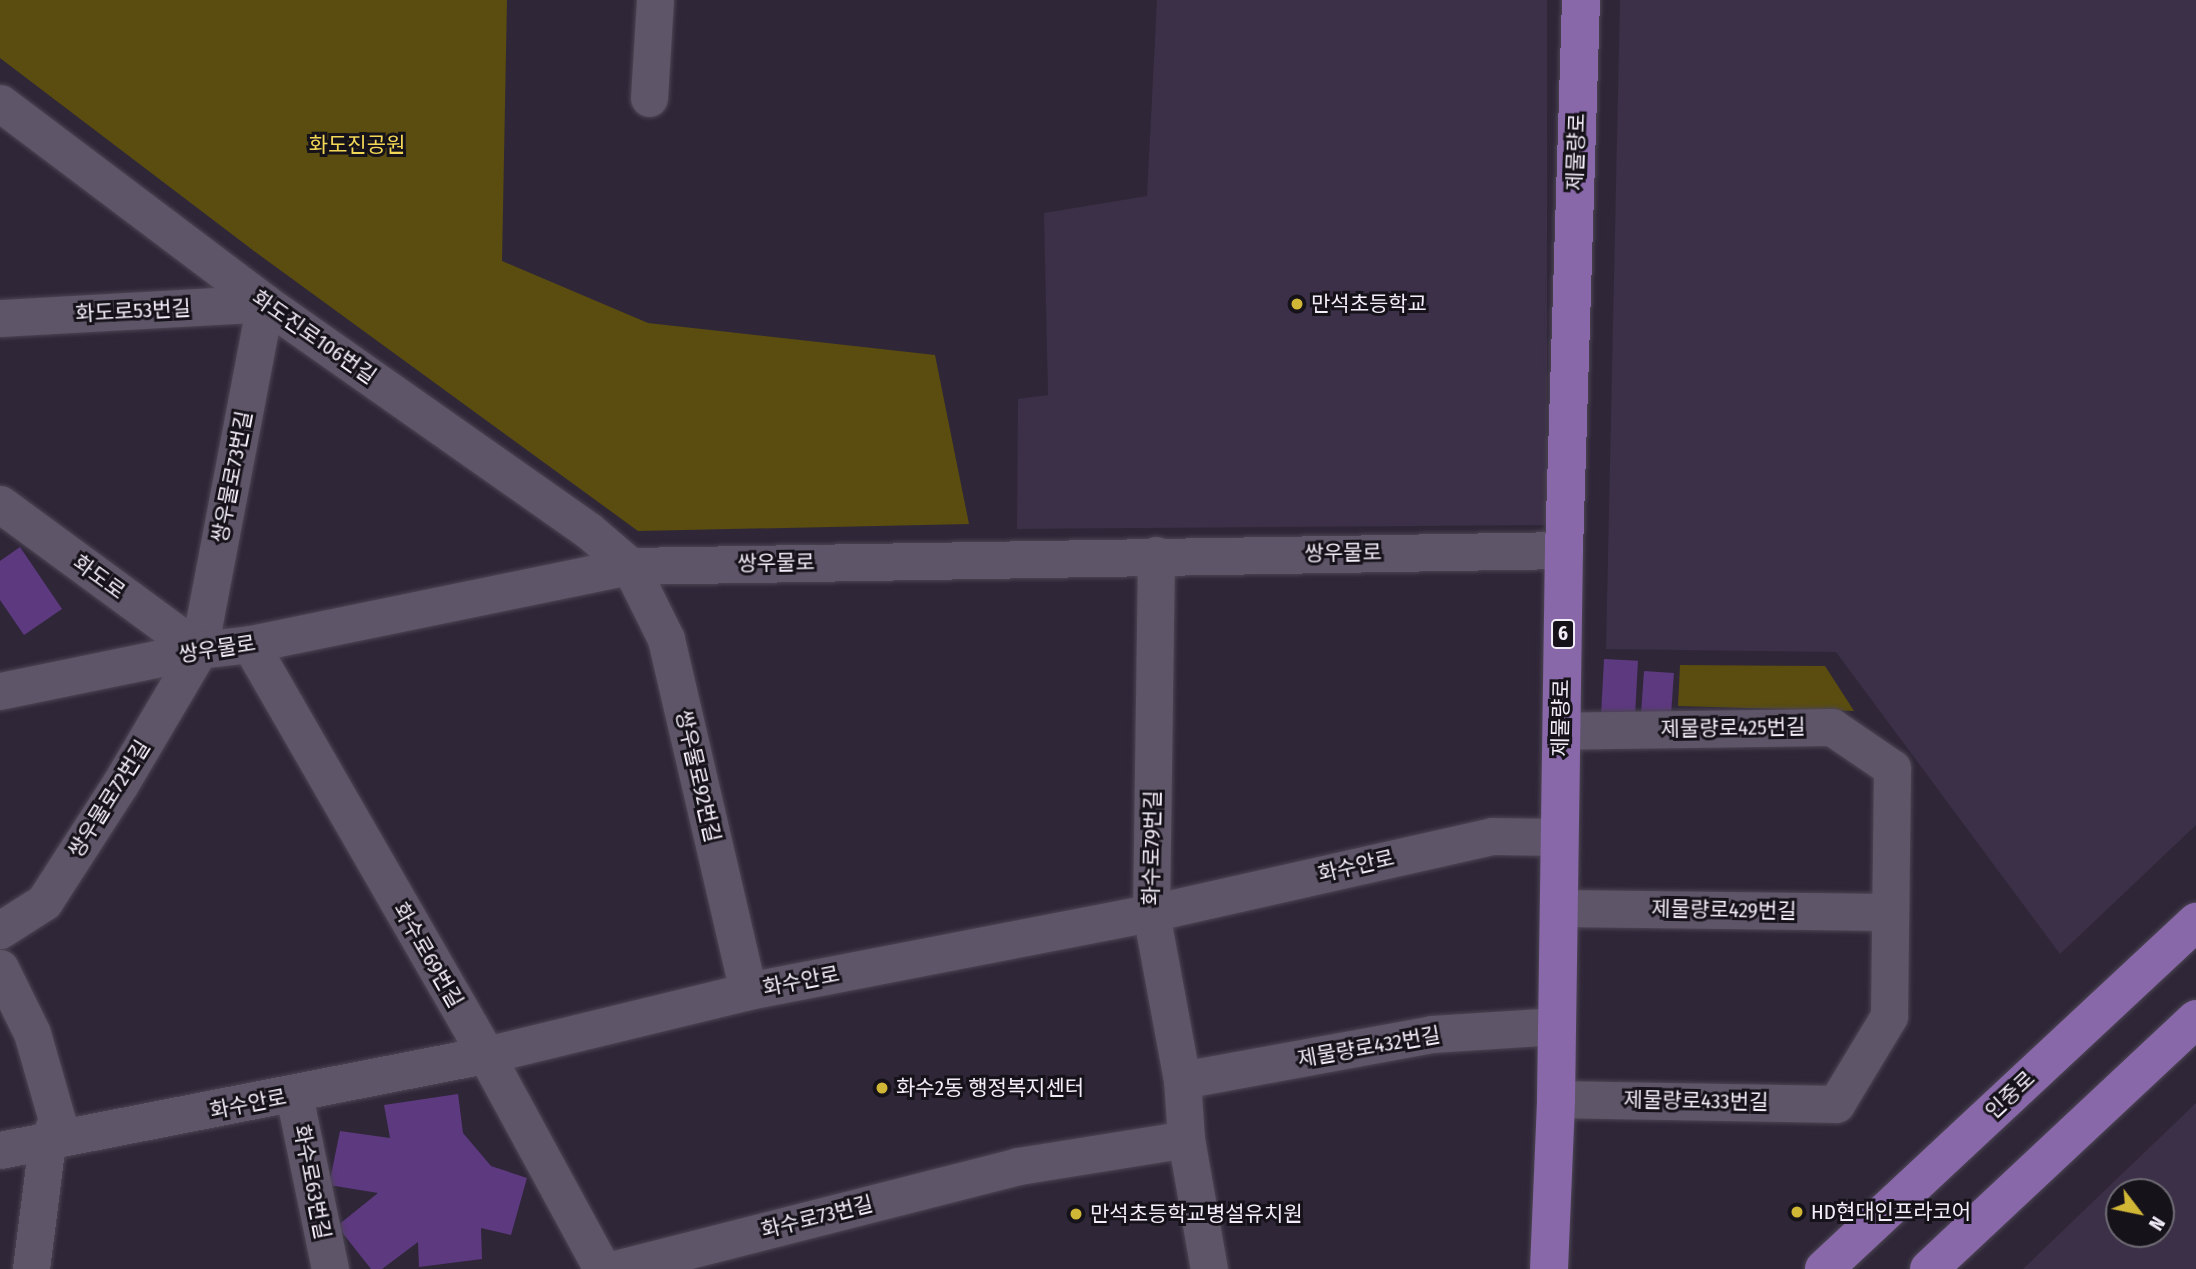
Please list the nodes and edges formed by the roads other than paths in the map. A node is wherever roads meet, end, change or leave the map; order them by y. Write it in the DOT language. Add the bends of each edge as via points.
graph roads {
  1 [pos="655,0"];
  2 [pos="1581,0"];
  3 [pos="649,98"];
  4 [pos="0,103"];
  5 [pos="265,303"];
  6 [pos="0,318"];
  7 [pos="5,516"];
  8 [pos="1564,551"];
  9 [pos="1156,555"];
  10 [pos="631,566"];
  11 [pos="250,644"];
  12 [pos="199,650"];
  13 [pos="0,691"];
  14 [pos="1561,731"];
  15 [pos="1558,837"];
  16 [pos="1559,908"];
  17 [pos="1889,912"];
  18 [pos="1151,913"];
  19 [pos="2196,922"];
  20 [pos="0,930"];
  21 [pos="4,977"];
  22 [pos="748,991"];
  23 [pos="2196,1018"];
  24 [pos="1557,1026"];
  25 [pos="486,1055"];
  26 [pos="1182,1080"];
  27 [pos="295,1095"];
  28 [pos="1556,1099"];
  29 [pos="1186,1139"];
  30 [pos="47,1142"];
  31 [pos="0,1150"];
  32 [pos="31,1269"];
  33 [pos="330,1269"];
  34 [pos="602,1269"];
  35 [pos="615,1269"];
  36 [pos="1209,1269"];
  37 [pos="1549,1269"];
  38 [pos="1824,1269"];
  39 [pos="1929,1269"];
  1 -- 3 [label="street"];
  2 -- 8 [label="main road, 제물량로 / 6"];
  4 -- 5 [label="street, 화도진로106번길"];
  5 -- 6 [label="street, 화도로53번길"];
  5 -- 10 [label="street, 화도진로106번길" via="588,530"];
  5 -- 12 [label="street, 쌍우물로73번길"];
  7 -- 12 [label="street, 화도로"];
  8 -- 9 [label="street, 쌍우물로"];
  8 -- 14 [label="main road, 제물량로 / 6"];
  9 -- 10 [label="street, 쌍우물로"];
  9 -- 18 [label="street, 화수로79번길"];
  10 -- 11 [label="street, 쌍우물로"];
  10 -- 22 [label="street, 쌍우물로92번길" via="666,639"];
  11 -- 12 [label="street, 쌍우물로"];
  11 -- 25 [label="street, 화수로69번길"];
  12 -- 13 [label="street, 쌍우물로"];
  12 -- 20 [label="street, 쌍우물로72번길" via="44,902"];
  14 -- 15 [label="main road, 제물량로 / 6"];
  14 -- 17 [label="street, 제물량로425번길" via="1832,727 1892,768"];
  15 -- 16 [label="main road, 제물량로 / 6"];
  15 -- 18 [label="street, 화수안로" via="1492,836"];
  16 -- 17 [label="street, 제물량로429번길"];
  16 -- 24 [label="main road, 제물량로 / 6"];
  17 -- 28 [label="street, 제물량로433번길" via="1889,1016 1836,1104"];
  18 -- 22 [label="street, 화수안로"];
  18 -- 26 [label="street, 화수로79번길"];
  19 -- 38 [label="main road, 인중로"];
  21 -- 30 [label="street" via="32,1033 57,1120"];
  22 -- 25 [label="street, 화수안로"];
  23 -- 39 [label="main road"];
  24 -- 26 [label="street, 제물량로432번길" via="1432,1034"];
  24 -- 28 [label="main road, 제물량로 / 6"];
  25 -- 27 [label="street, 화수안로"];
  25 -- 34 [label="street, 화수로69번길"];
  26 -- 29 [label="street, 화수로79번길"];
  27 -- 30 [label="street, 화수안로"];
  27 -- 33 [label="street, 화수로63번길"];
  28 -- 37 [label="main road, 제물량로 / 6"];
  29 -- 35 [label="street, 화수로73번길" via="1018,1166"];
  29 -- 36 [label="street, 화수로79번길"];
  30 -- 31 [label="street, 화수안로"];
  30 -- 32 [label="street"];
}
